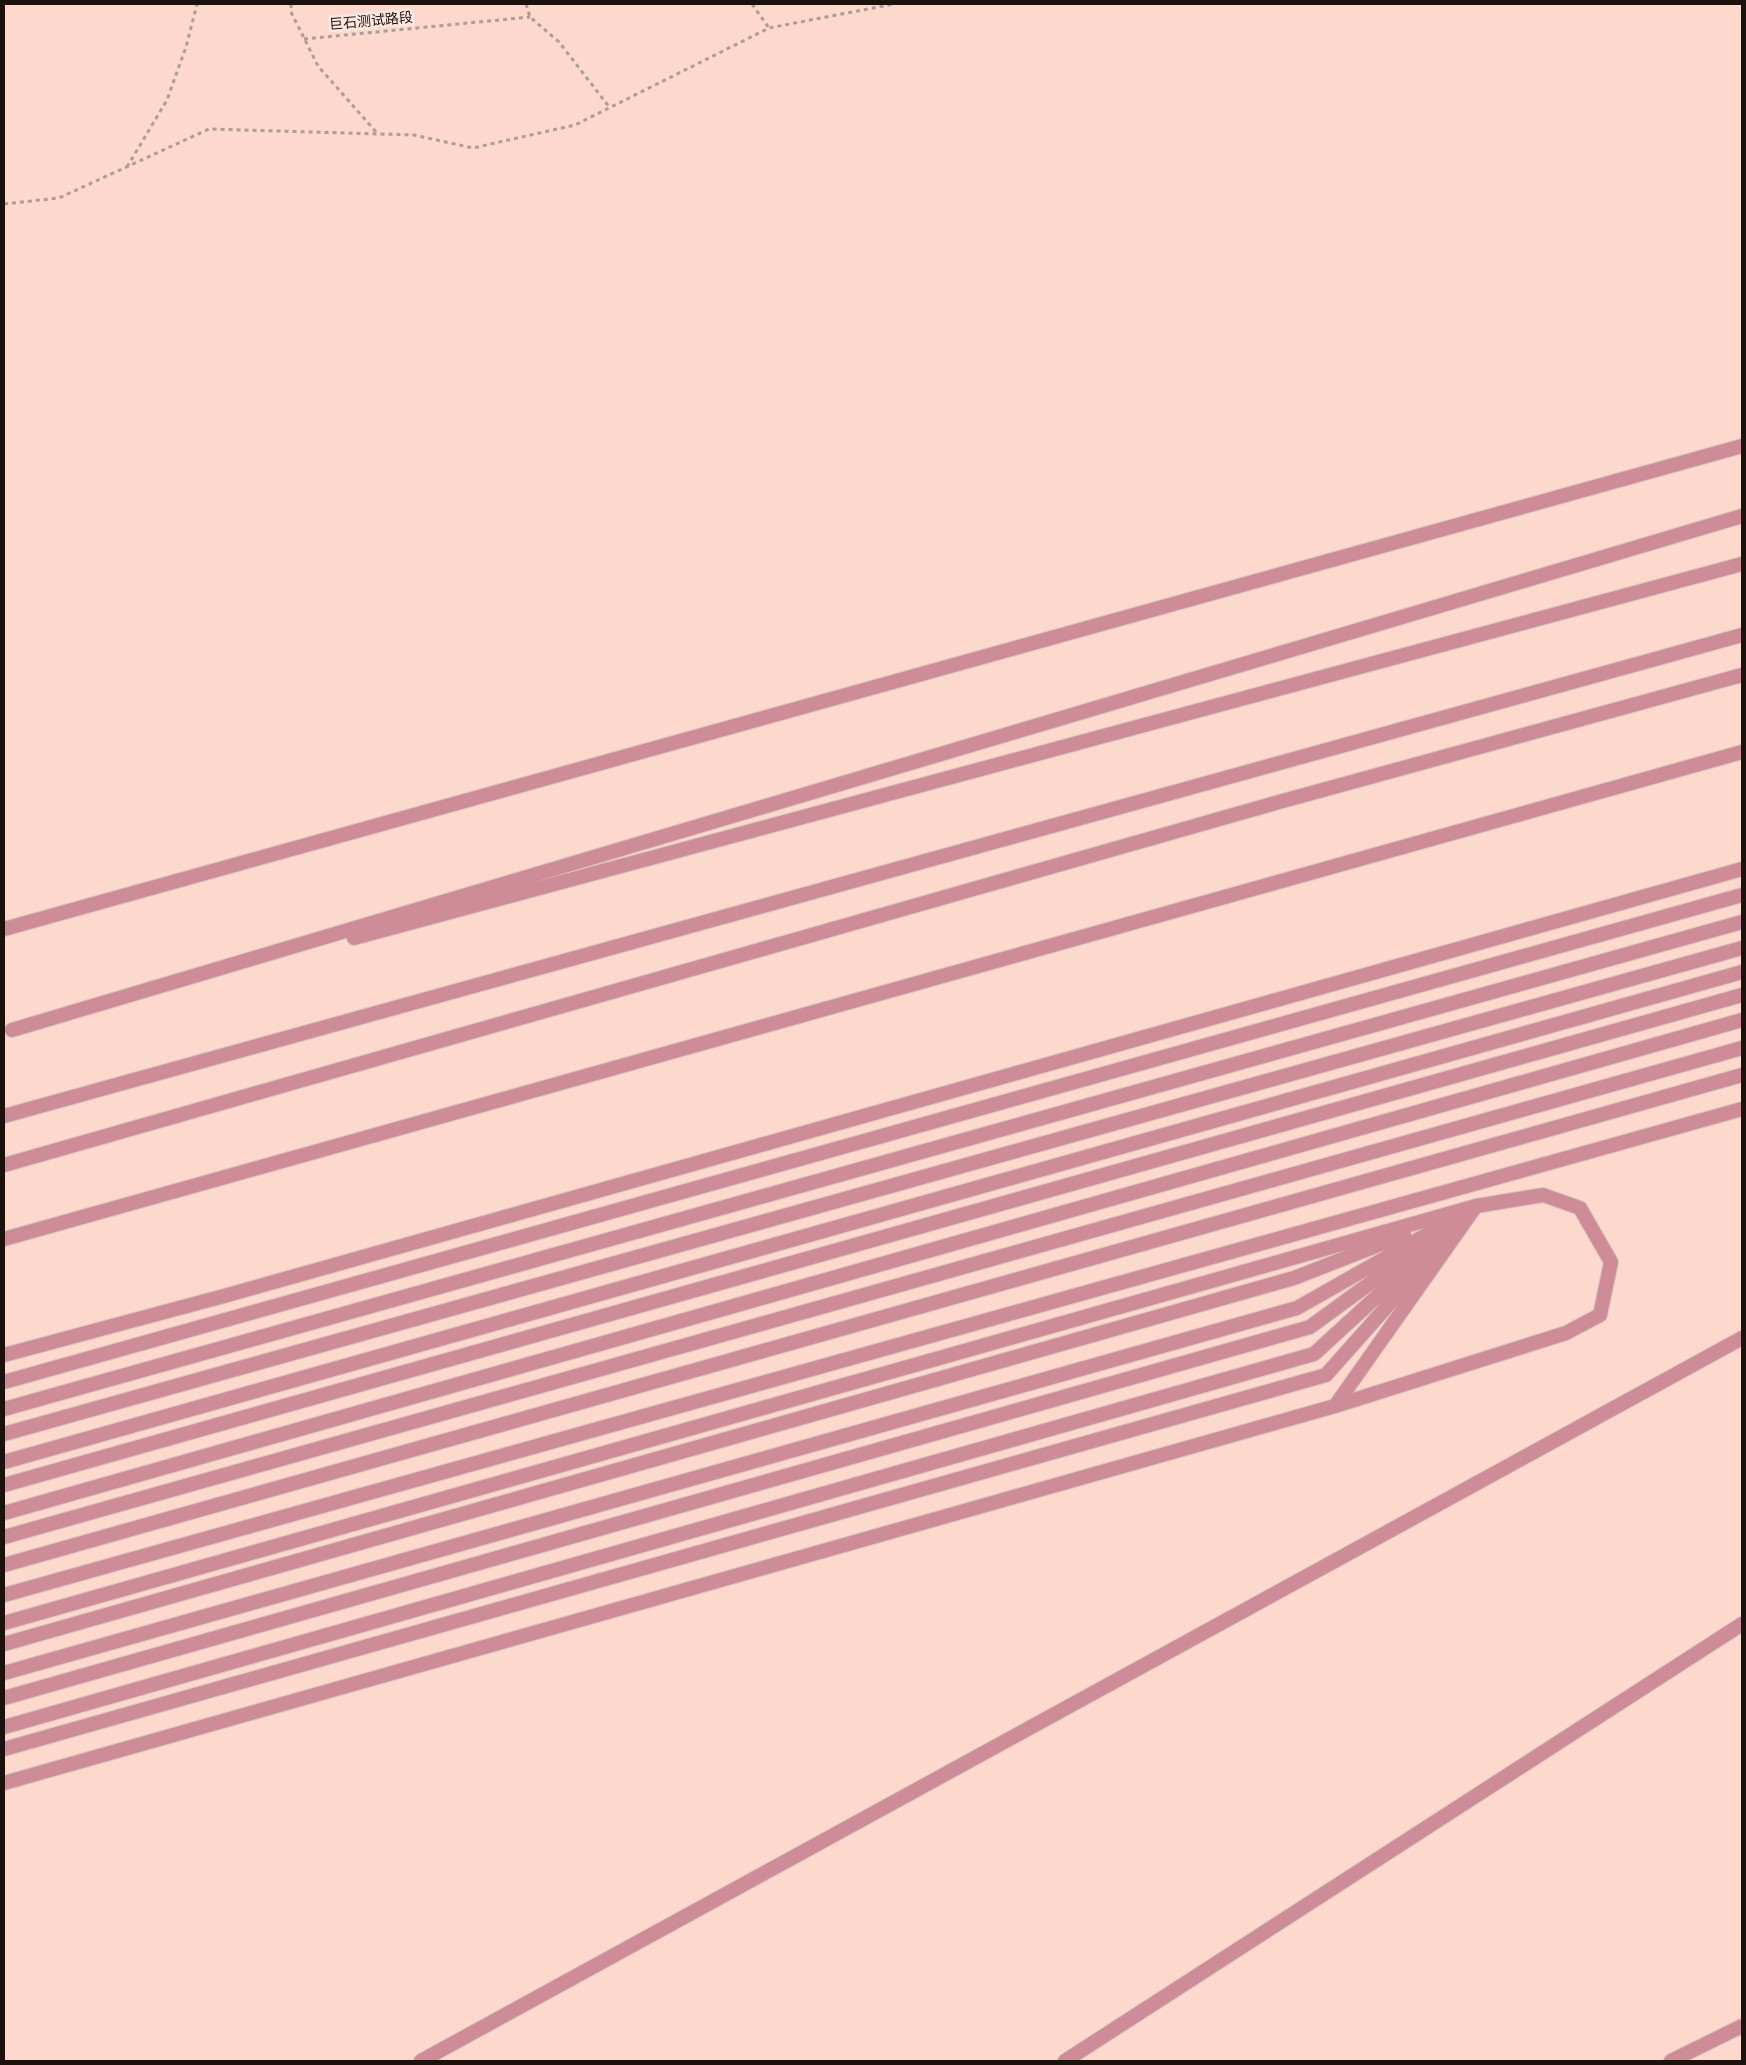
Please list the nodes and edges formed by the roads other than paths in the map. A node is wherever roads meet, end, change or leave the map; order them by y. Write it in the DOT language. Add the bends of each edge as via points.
graph roads {
  1 [pos="1742,446"];
  2 [pos="1742,516"];
  3 [pos="1742,564"];
  4 [pos="1742,635"];
  5 [pos="1742,675"];
  6 [pos="1742,752"];
  7 [pos="1742,870"];
  8 [pos="1742,895"];
  9 [pos="1742,922"];
  10 [pos="4,929"];
  11 [pos="1742,948"];
  12 [pos="1742,972"];
  13 [pos="1742,995"];
  14 [pos="1742,1020"];
  15 [pos="8,1032"];
  16 [pos="1742,1048"];
  17 [pos="1742,1075"];
  18 [pos="1742,1109"];
  19 [pos="4,1116"];
  20 [pos="4,1165"];
  21 [pos="1476,1206"];
  22 [pos="4,1239"];
  23 [pos="1742,1338"];
  24 [pos="4,1355"];
  25 [pos="4,1382"];
  26 [pos="1335,1406"];
  27 [pos="4,1410"];
  28 [pos="4,1434"];
  29 [pos="4,1462"];
  30 [pos="4,1485"];
  31 [pos="4,1513"];
  32 [pos="4,1537"];
  33 [pos="4,1565"];
  34 [pos="4,1595"];
  35 [pos="4,1623"];
  36 [pos="1742,1624"];
  37 [pos="4,1644"];
  38 [pos="4,1673"];
  39 [pos="4,1698"];
  40 [pos="4,1727"];
  41 [pos="4,1749"];
  42 [pos="4,1783"];
  43 [pos="1742,2026"];
  44 [pos="421,2061"];
  45 [pos="1065,2061"];
  46 [pos="1671,2061"];
  1 -- 10 [label="lane"];
  2 -- 15 [label="lane"];
  3 -- 15 [label="lane"];
  4 -- 19 [label="lane"];
  5 -- 20 [label="lane" via="1279,802"];
  6 -- 22 [label="lane"];
  7 -- 24 [label="lane"];
  8 -- 25 [label="lane"];
  9 -- 27 [label="lane"];
  11 -- 28 [label="lane"];
  12 -- 29 [label="lane"];
  13 -- 30 [label="lane"];
  14 -- 31 [label="lane"];
  16 -- 32 [label="lane"];
  17 -- 33 [label="lane"];
  18 -- 34 [label="lane"];
  21 -- 26 [label="lane"];
  21 -- 26 [label="lane" via="1543,1195 1580,1208 1611,1262 1600,1315 1566,1333"];
  21 -- 35 [label="lane"];
  21 -- 37 [label="lane" via="1294,1278"];
  21 -- 38 [label="lane" via="1297,1308"];
  21 -- 39 [label="lane" via="1310,1327"];
  21 -- 40 [label="lane" via="1314,1354"];
  21 -- 41 [label="lane" via="1326,1375"];
  23 -- 44 [label="lane"];
  26 -- 42 [label="lane"];
  36 -- 45 [label="lane"];
  43 -- 46 [label="lane"];
}
